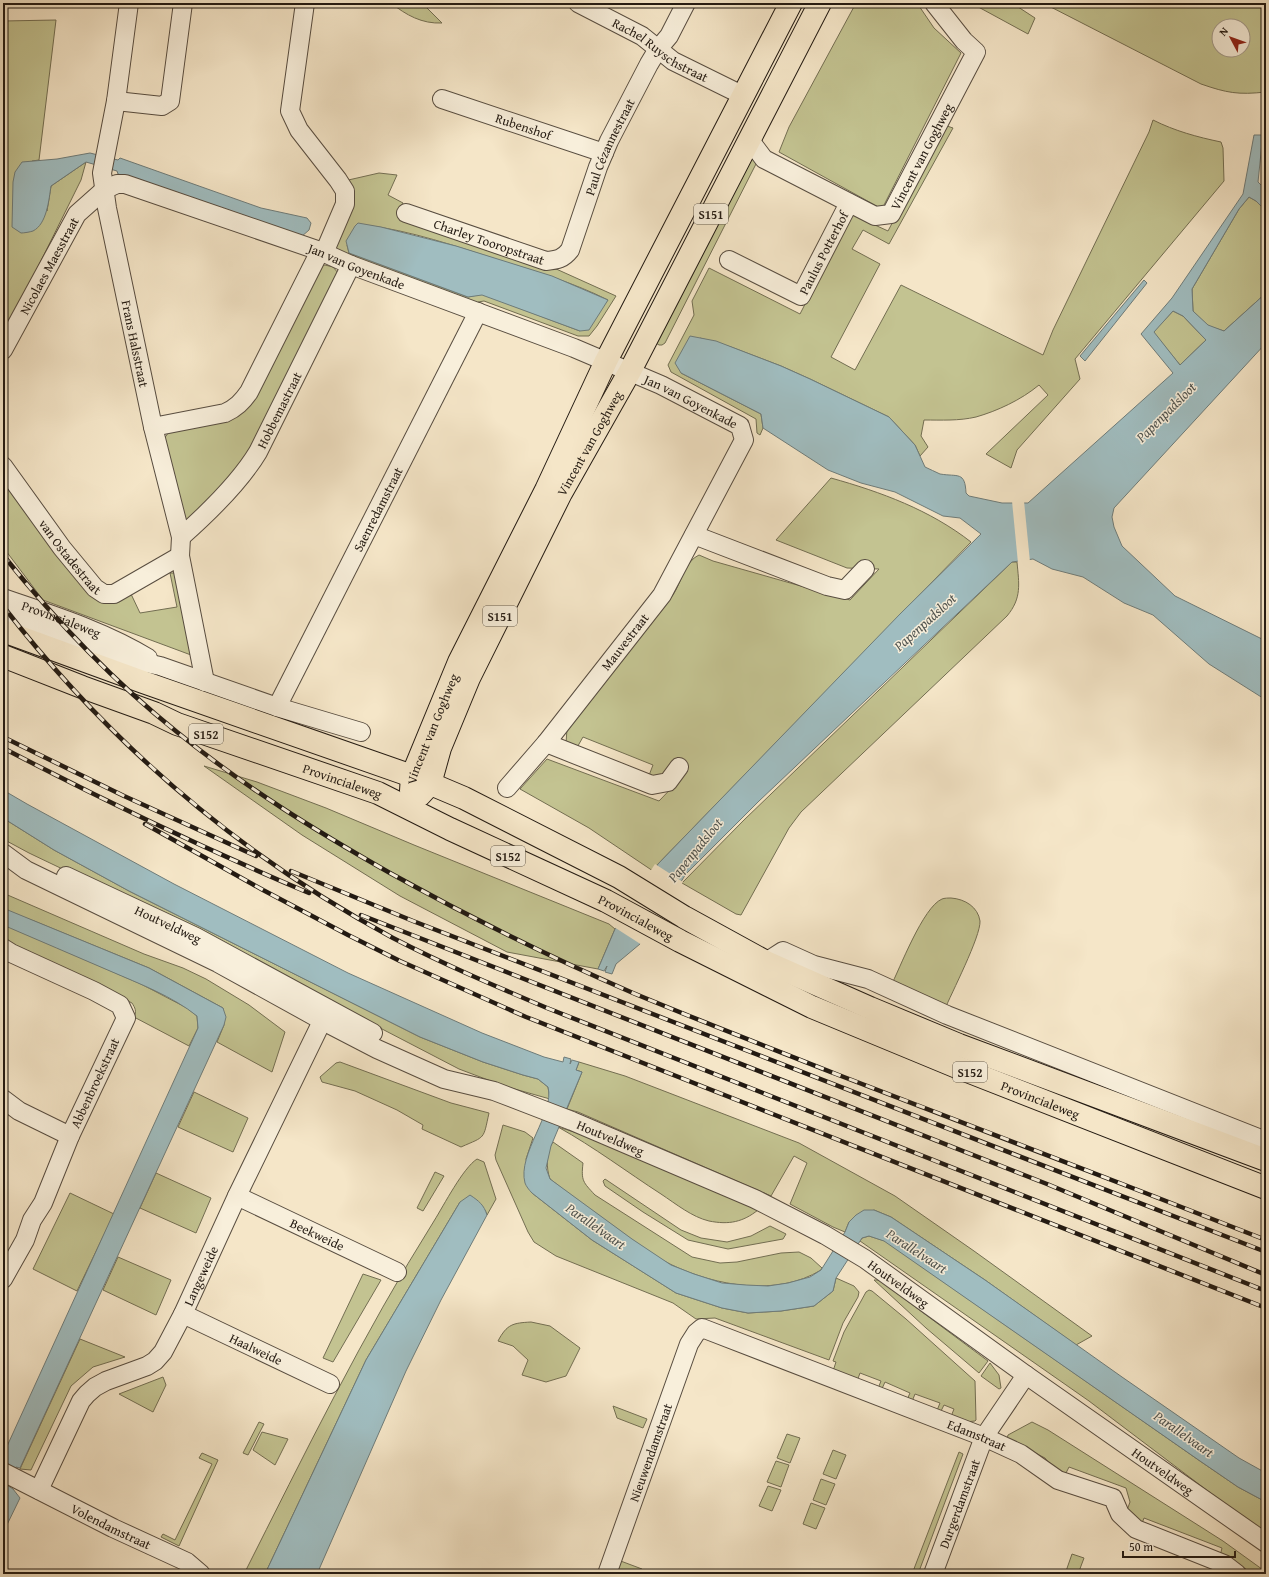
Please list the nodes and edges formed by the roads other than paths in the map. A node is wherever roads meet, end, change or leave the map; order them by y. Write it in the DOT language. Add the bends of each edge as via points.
graph roads {
  1 [pos="129,3"];
  2 [pos="183,3"];
  3 [pos="305,3"];
  4 [pos="578,3"];
  5 [pos="686,3"];
  6 [pos="791,3"];
  7 [pos="820,3"];
  8 [pos="934,3"];
  9 [pos="658,49"];
  10 [pos="744,96"];
  11 [pos="442,100"];
  12 [pos="116,101"];
  13 [pos="749,139"];
  14 [pos="604,153"];
  15 [pos="103,181"];
  16 [pos="849,203"];
  17 [pos="406,213"];
  18 [pos="570,250"];
  19 [pos="322,252"];
  20 [pos="729,260"];
  21 [pos="352,265"];
  22 [pos="478,312"];
  23 [pos="3,350"];
  24 [pos="606,361"];
  25 [pos="630,371"];
  26 [pos="153,427"];
  27 [pos="744,440"];
  28 [pos="3,466"];
  29 [pos="694,535"];
  30 [pos="181,537"];
  31 [pos="180,556"];
  32 [pos="865,569"];
  33 [pos="3,598"];
  34 [pos="3,614"];
  35 [pos="3,631"];
  36 [pos="3,656"];
  37 [pos="160,666"];
  38 [pos="205,682"];
  39 [pos="277,707"];
  40 [pos="361,732"];
  41 [pos="546,743"];
  42 [pos="679,767"];
  43 [pos="421,780"];
  44 [pos="507,788"];
  45 [pos="410,808"];
  46 [pos="3,850"];
  47 [pos="3,853"];
  48 [pos="3,948"];
  49 [pos="766,962"];
  50 [pos="326,1015"];
  51 [pos="3,1099"];
  52 [pos="70,1136"];
  53 [pos="1266,1141"];
  54 [pos="1266,1160"];
  55 [pos="1266,1188"];
  56 [pos="237,1196"];
  57 [pos="397,1272"];
  58 [pos="3,1279"];
  59 [pos="183,1314"];
  60 [pos="696,1333"];
  61 [pos="1026,1375"];
  62 [pos="330,1384"];
  63 [pos="984,1437"];
  64 [pos="3,1472"];
  65 [pos="39,1490"];
  66 [pos="1266,1543"];
  67 [pos="201,1574"];
  68 [pos="607,1574"];
  69 [pos="933,1574"];
  70 [pos="1237,1574"];
  1 -- 12 [label="street, Frans Halsstraat"];
  2 -- 12 [label="street" via="170,101 162,106"];
  3 -- 19 [label="street" via="290,111 299,130 345,191 345,204"];
  4 -- 9 [label="street, Rachel Ruyschstraat" via="642,36"];
  5 -- 9 [label="street, Paul Cézannestraat" via="669,36"];
  6 -- 10 [label="main road, Vincent van Goghweg / S151"];
  7 -- 13 [label="main road, Vincent van Goghweg / S151"];
  8 -- 16 [label="street, Vincent van Goghweg" via="976,52 891,214 875,216"];
  9 -- 10 [label="street, Rachel Ruyschstraat" via="673,61"];
  9 -- 14 [label="street, Paul Cézannestraat"];
  10 -- 24 [label="main road, Vincent van Goghweg / S151"];
  11 -- 14 [label="street, Rubenshof"];
  12 -- 15 [label="street, Frans Halsstraat"];
  13 -- 16 [label="street, Vincent van Goghweg" via="764,159"];
  13 -- 25 [label="main road, Vincent van Goghweg / S151"];
  14 -- 18 [label="street, Paul Cézannestraat"];
  15 -- 19 [label="street, Jan van Goyenkade" via="125,184"];
  15 -- 23 [label="street, Nicolaes Maesstraat" via="74,218"];
  15 -- 26 [label="street, Frans Halsstraat"];
  16 -- 20 [label="street, Paulus Potterhof" via="801,296"];
  17 -- 18 [label="street, Charley Tooropstraat" via="546,261 557,260"];
  19 -- 21 [label="street, Jan van Goyenkade"];
  19 -- 26 [label="street" via="243,401 226,413"];
  21 -- 22 [label="street, Jan van Goyenkade"];
  21 -- 30 [label="street, Hobbemastraat" via="250,466"];
  22 -- 24 [label="street, Jan van Goyenkade"];
  22 -- 39 [label="street, Saenredamstraat"];
  24 -- 25 [label="street"];
  24 -- 43 [label="main road, Vincent van Goghweg / S151" via="546,490 458,662"];
  25 -- 27 [label="street, Jan van Goyenkade" via="740,426"];
  25 -- 43 [label="main road, Vincent van Goghweg / S151" via="561,493 469,678 440,748"];
  26 -- 30 [label="street, Frans Halsstraat"];
  27 -- 29 [label="street, Mauvestraat"];
  28 -- 31 [label="street, van Ostadestraat" via="62,548 95,588 104,594 114,594"];
  29 -- 32 [label="street" via="827,586 845,590"];
  29 -- 41 [label="street, Mauvestraat" via="662,595"];
  30 -- 31 [label="street, Frans Halsstraat"];
  31 -- 38 [label="street, Frans Halsstraat"];
  33 -- 37 [label="street, Provincialeweg" via="127,645"];
  34 -- 37 [label="street, Provincialeweg" via="123,658"];
  35 -- 43 [label="main road, Provincialeweg / S152"];
  36 -- 45 [label="main road, Provincialeweg / S152" via="177,724 378,793"];
  37 -- 38 [label="street, Provincialeweg"];
  38 -- 39 [label="street, Provincialeweg"];
  39 -- 40 [label="street, Provincialeweg"];
  41 -- 42 [label="street" via="652,785 668,782"];
  41 -- 44 [label="street, Mauvestraat"];
  43 -- 45 [label="main road, Vincent van Goghweg / S151"];
  43 -- 49 [label="main road, Provincialeweg / S152" via="478,805 620,877 684,917"];
  45 -- 55 [label="main road, Provincialeweg / S152" via="606,901 812,1007 957,1067"];
  46 -- 50 [label="street, Houtveldweg" via="31,859 196,937"];
  47 -- 50 [label="street, Houtveldweg" via="26,870"];
  48 -- 52 [label="street, Abbenbroekstraat" via="120,1005 126,1018"];
  49 -- 53 [label="street" via="783,951 814,965 868,979 947,1015"];
  49 -- 54 [label="main road, Provincialeweg / S152" via="959,1045"];
  50 -- 56 [label="street, Langeweide"];
  50 -- 61 [label="street, Houtveldweg" via="377,1049 444,1079 494,1091 572,1121 755,1199 865,1259"];
  51 -- 52 [label="street" via="19,1112"];
  52 -- 58 [label="street, Abbenbroekstraat" via="43,1203"];
  56 -- 57 [label="street, Beekweide"];
  56 -- 59 [label="street, Langeweide"];
  59 -- 62 [label="street, Haalweide"];
  59 -- 65 [label="street, Langeweide" via="155,1360 147,1366 95,1387 81,1401"];
  60 -- 63 [label="street, Edamstraat" via="702,1328"];
  60 -- 68 [label="street, Nieuwendamstraat" via="686,1351"];
  61 -- 63 [label="street, Durgerdamstraat"];
  61 -- 66 [label="street, Houtveldweg"];
  63 -- 69 [label="street, Durgerdamstraat"];
  63 -- 70 [label="street, Edamstraat" via="1021,1454 1058,1480 1113,1498 1120,1514 1136,1529 1224,1564"];
  64 -- 65 [label="street, Volendamstraat"];
  65 -- 67 [label="street, Volendamstraat" via="187,1562"];
}
